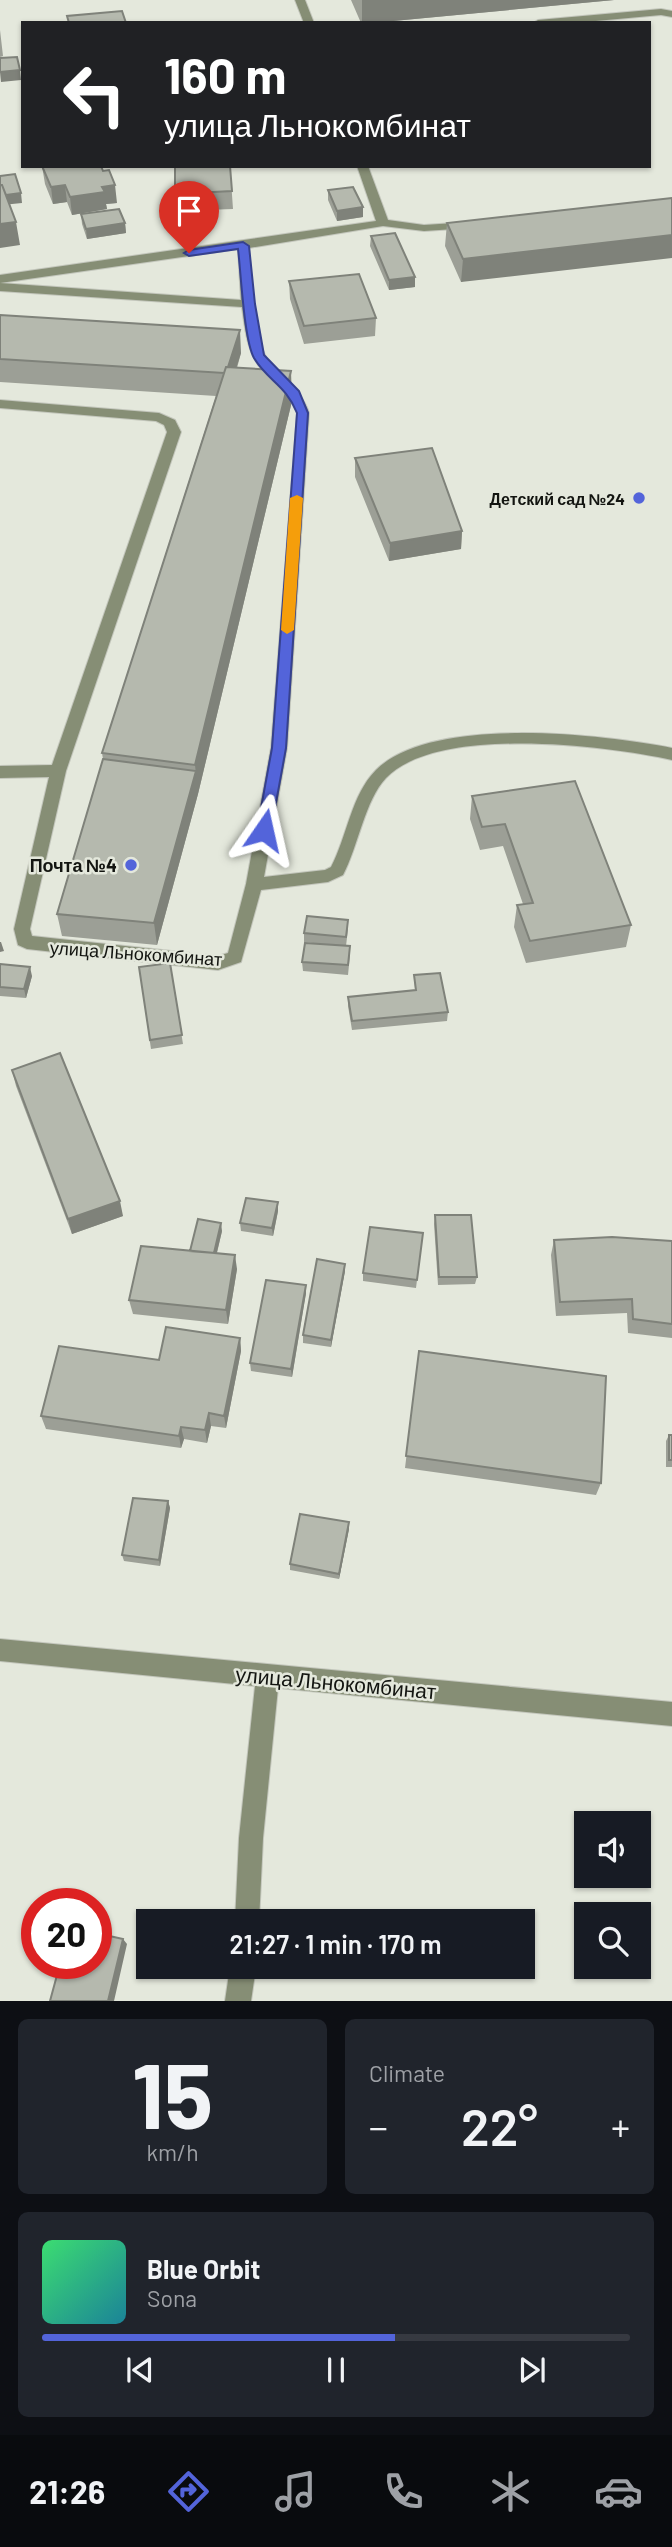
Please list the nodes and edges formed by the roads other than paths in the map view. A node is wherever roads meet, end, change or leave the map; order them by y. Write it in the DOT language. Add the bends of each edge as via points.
graph roads {
  1 [pos="300,0"];
  2 [pos="672,14"];
  3 [pos="308,21"];
  4 [pos="560,21"];
  5 [pos="363,168"];
  6 [pos="383,222"];
  7 [pos="482,224"];
  8 [pos="243,246"];
  9 [pos="0,279"];
  10 [pos="0,287"];
  11 [pos="249,304"];
  12 [pos="0,404"];
  13 [pos="672,754"];
  14 [pos="58,771"];
  15 [pos="0,772"];
  16 [pos="254,884"];
  17 [pos="0,1650"];
  18 [pos="268,1675"];
  19 [pos="672,1714"];
  20 [pos="248,1909"];
  21 [pos="241,1979"];
  22 [pos="238,2001"];
  1 -- 3 [label="street"];
  2 -- 4 [label="street"];
  5 -- 6 [label="street"];
  6 -- 7 [label="street" via="424,228"];
  6 -- 8 [label="street"];
  8 -- 9 [label="street"];
  8 -- 11 [label="street, улица Льнокомбинат"];
  10 -- 11 [label="street"];
  11 -- 16 [label="street, улица Льнокомбинат" via="258,355 295,394 303,413 279,748"];
  12 -- 14 [label="street" via="159,417 170,423 174,432"];
  13 -- 16 [label="street" via="520,738 470,739 423,749 381,774 337,871 328,876"];
  14 -- 15 [label="street"];
  14 -- 16 [label="street, улица Льнокомбинат" via="22,929 24,940 225,962 235,957 240,945"];
  17 -- 18 [label="street, улица Льнокомбинат"];
  18 -- 19 [label="street, улица Льнокомбинат"];
  18 -- 20 [label="street"];
  21 -- 22 [label="street"];
}
